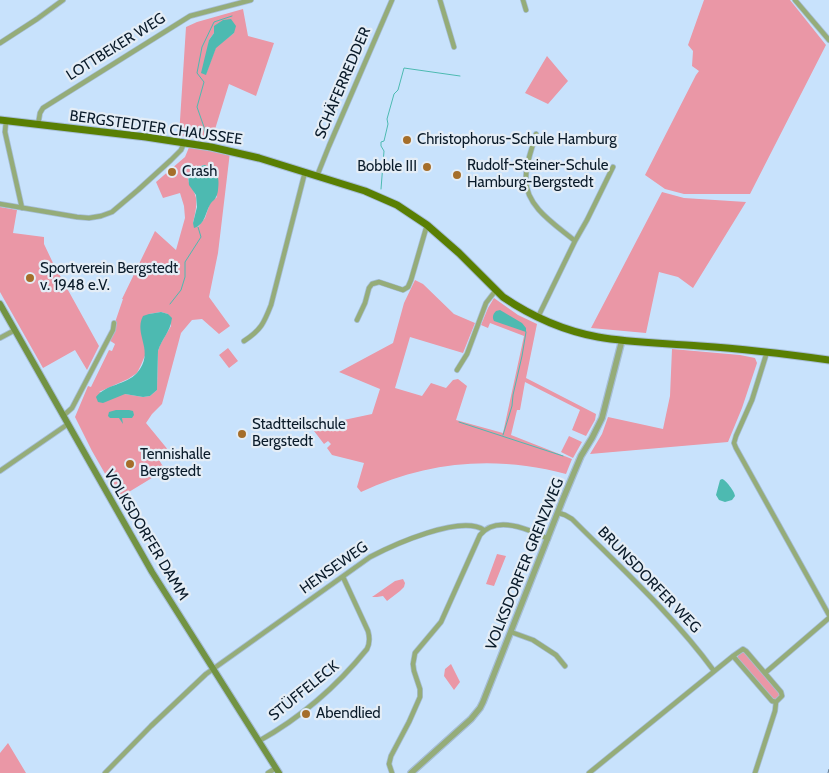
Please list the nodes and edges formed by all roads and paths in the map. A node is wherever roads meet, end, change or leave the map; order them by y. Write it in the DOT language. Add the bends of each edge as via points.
graph roads {
  1 [pos="63,0"];
  2 [pos="251,0"];
  3 [pos="392,0"];
  4 [pos="440,0"];
  5 [pos="523,0"];
  6 [pos="795,0"];
  7 [pos="526,10"];
  8 [pos="829,40"];
  9 [pos="0,43"];
  10 [pos="454,47"];
  11 [pos="3,121"];
  12 [pos="38,125"];
  13 [pos="536,134"];
  14 [pos="184,143"];
  15 [pos="613,166"];
  16 [pos="305,172"];
  17 [pos="317,176"];
  18 [pos="0,204"];
  19 [pos="22,208"];
  20 [pos="427,225"];
  21 [pos="575,241"];
  22 [pos="496,290"];
  23 [pos="0,304"];
  24 [pos="538,317"];
  25 [pos="358,320"];
  26 [pos="114,323"];
  27 [pos="15,330"];
  28 [pos="0,338"];
  29 [pos="622,340"];
  30 [pos="244,341"];
  31 [pos="767,352"];
  32 [pos="829,360"];
  33 [pos="458,370"];
  34 [pos="63,416"];
  35 [pos="68,424"];
  36 [pos="0,471"];
  37 [pos="559,513"];
  38 [pos="484,530"];
  39 [pos="548,539"];
  40 [pos="343,577"];
  41 [pos="829,616"];
  42 [pos="511,632"];
  43 [pos="733,656"];
  44 [pos="565,666"];
  45 [pos="213,669"];
  46 [pos="714,671"];
  47 [pos="765,672"];
  48 [pos="776,702"];
  49 [pos="260,741"];
  50 [pos="278,770"];
  51 [pos="105,773"];
  52 [pos="268,773"];
  53 [pos="392,773"];
  54 [pos="411,773"];
  55 [pos="589,773"];
  56 [pos="755,773"];
  1 -- 9 [label="street"];
  2 -- 12 [label="street, LOTTBEKER WEG" via="190,16 43,108"];
  3 -- 17 [label="street, SCHÄFERREDDER"];
  4 -- 10 [label="street"];
  5 -- 7 [label="street"];
  6 -- 8 [label="street"];
  11 -- 12 [label="main road, BERGSTEDTER CHAUSSEE"];
  11 -- 19 [label="street"];
  12 -- 14 [label="main road, BERGSTEDTER CHAUSSEE"];
  13 -- 21 [label="street" via="526,181 531,201"];
  14 -- 16 [label="main road, BERGSTEDTER CHAUSSEE" via="230,151"];
  14 -- 19 [label="street" via="179,152 112,212 89,218"];
  15 -- 21 [label="street"];
  16 -- 17 [label="main road, BERGSTEDTER CHAUSSEE"];
  16 -- 30 [label="street" via="271,305 257,332"];
  17 -- 20 [label="main road, BERGSTEDTER CHAUSSEE" via="378,196"];
  18 -- 19 [label="street"];
  20 -- 22 [label="main road, BERGSTEDTER CHAUSSEE"];
  20 -- 25 [label="street" via="408,287 403,290 379,282 372,284"];
  21 -- 24 [label="street"];
  22 -- 24 [label="main road, BERGSTEDTER CHAUSSEE"];
  22 -- 33 [label="street" via="486,303"];
  23 -- 27 [label="main road, VOLKSDORFER DAMM"];
  24 -- 29 [label="main road, BERGSTEDTER CHAUSSEE" via="593,336"];
  26 -- 34 [label="street" via="72,408"];
  27 -- 28 [label="street"];
  27 -- 34 [label="main road, VOLKSDORFER DAMM"];
  29 -- 31 [label="main road, BERGSTEDTER CHAUSSEE"];
  29 -- 37 [label="street, VOLKSDORFER GRENZWEG" via="602,418 581,456"];
  31 -- 32 [label="main road, BERGSTEDTER CHAUSSEE"];
  31 -- 41 [label="street" via="734,443"];
  34 -- 35 [label="main road, VOLKSDORFER DAMM"];
  35 -- 36 [label="street"];
  35 -- 45 [label="main road, VOLKSDORFER DAMM" via="152,572"];
  37 -- 39 [label="street, VOLKSDORFER GRENZWEG"];
  37 -- 46 [label="street, BRUNSDORFER WEG" via="572,519 618,564 690,640"];
  38 -- 39 [label="street, HENSEWEG" via="504,525 528,530"];
  38 -- 40 [label="street, HENSEWEG" via="478,526 462,526 416,536 382,550"];
  38 -- 53 [label="street" via="441,622 415,653 413,664 420,697 391,756"];
  39 -- 42 [label="street, VOLKSDORFER GRENZWEG"];
  40 -- 45 [label="street, HENSEWEG"];
  40 -- 49 [label="street, STÜFFELECK" via="368,630 367,649 337,684"];
  41 -- 47 [label="street"];
  42 -- 44 [label="street" via="533,640 556,655"];
  42 -- 54 [label="street, VOLKSDORFER GRENZWEG" via="480,708"];
  43 -- 46 [label="street"];
  43 -- 47 [label="street" via="744,649"];
  43 -- 48 [label="street"];
  45 -- 49 [label="main road, VOLKSDORFER DAMM"];
  45 -- 51 [label="street, HENSEWEG" via="150,726"];
  46 -- 55 [label="street"];
  47 -- 48 [label="street" via="782,693"];
  48 -- 56 [label="street"];
  49 -- 50 [label="main road, VOLKSDORFER DAMM"];
  50 -- 52 [label="street"];
}
